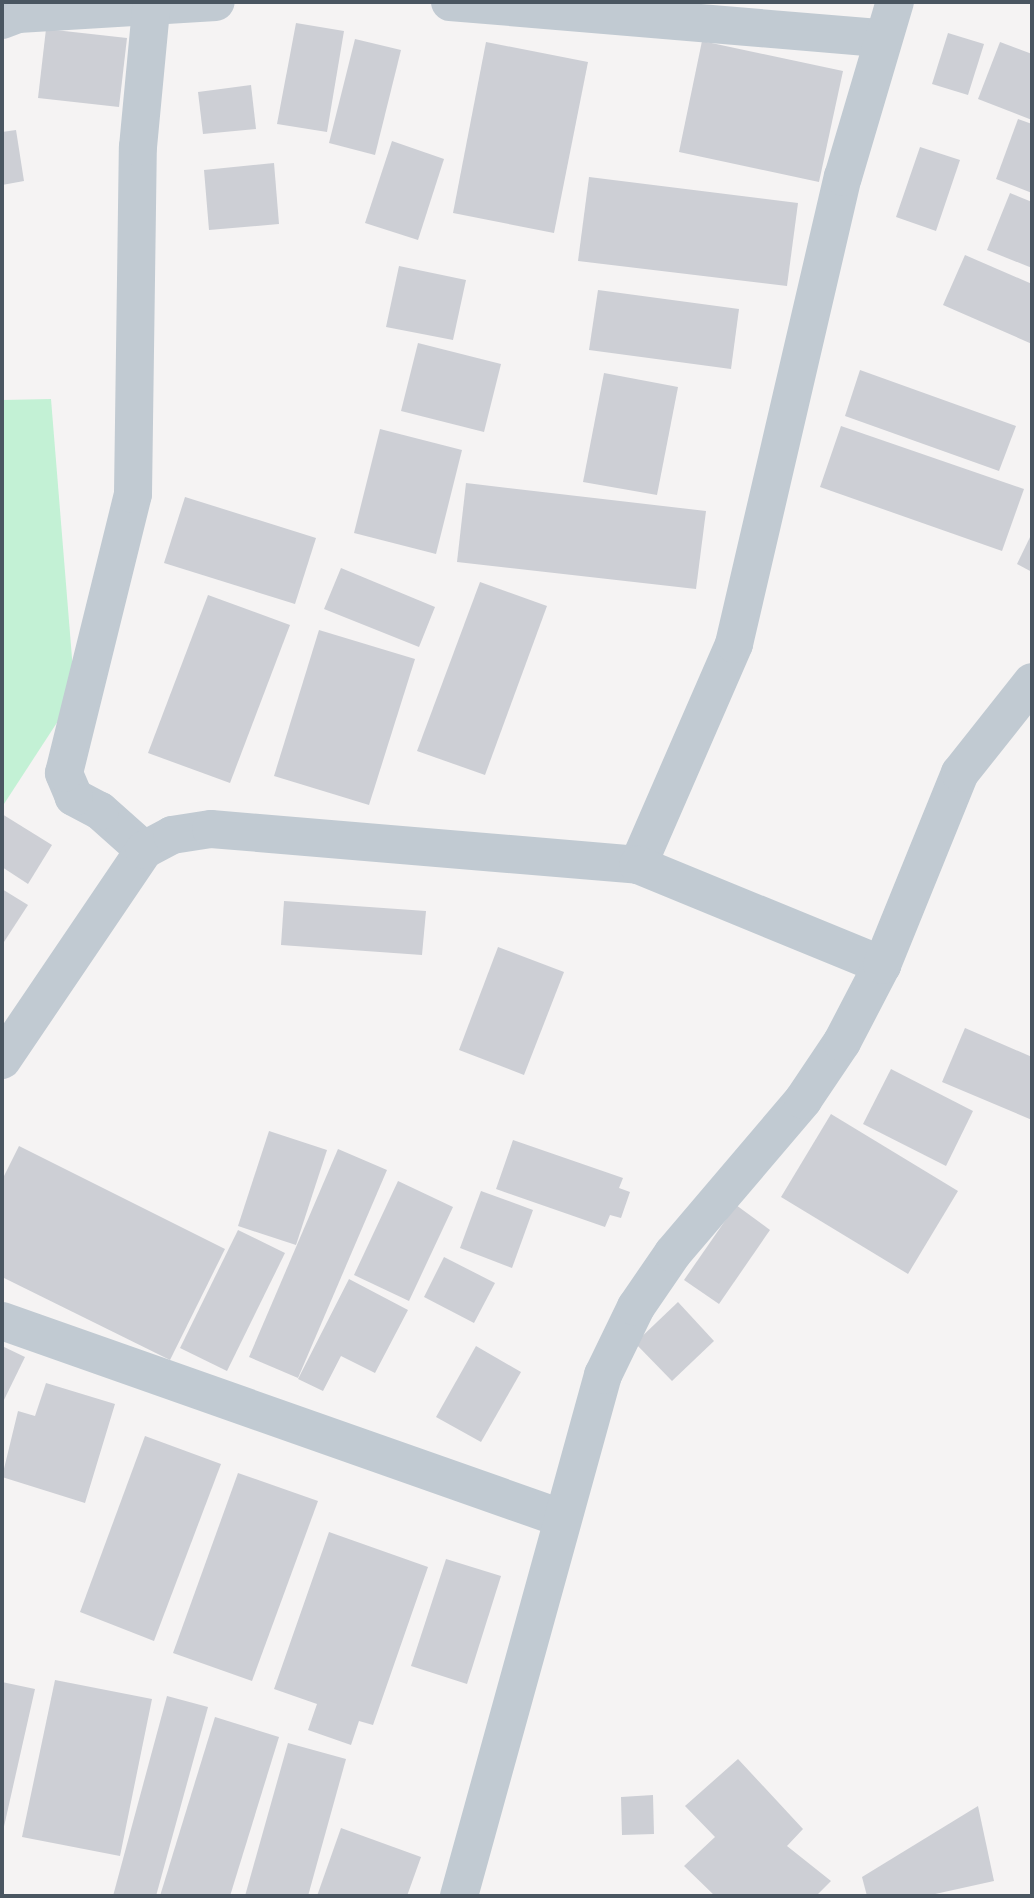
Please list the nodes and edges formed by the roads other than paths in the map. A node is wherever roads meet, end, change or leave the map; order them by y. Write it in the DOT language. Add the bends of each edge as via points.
graph roads {
  1 [pos="216,2"];
  2 [pos="450,2"];
  3 [pos="895,2"];
  4 [pos="151,9"];
  5 [pos="2,20"];
  6 [pos="881,38"];
  7 [pos="1032,682"];
  8 [pos="144,850"];
  9 [pos="638,865"];
  10 [pos="882,965"];
  11 [pos="2,1060"];
  12 [pos="2,1321"];
  13 [pos="561,1518"];
  14 [pos="459,1896"];
  1 -- 4 [label="street"];
  2 -- 6 [label="street"];
  3 -- 6 [label="street"];
  4 -- 5 [label="street" via="65,10"];
  4 -- 8 [label="street" via="138,146 133,494 64,773 74,797 100,811"];
  6 -- 9 [label="street" via="842,177 734,644"];
  7 -- 10 [label="street" via="960,773"];
  8 -- 9 [label="street" via="172,835 211,829"];
  8 -- 11 [label="street"];
  9 -- 10 [label="street"];
  10 -- 13 [label="street" via="803,1100 636,1307 603,1375"];
  12 -- 13 [label="street"];
  13 -- 14 [label="street"];
}
